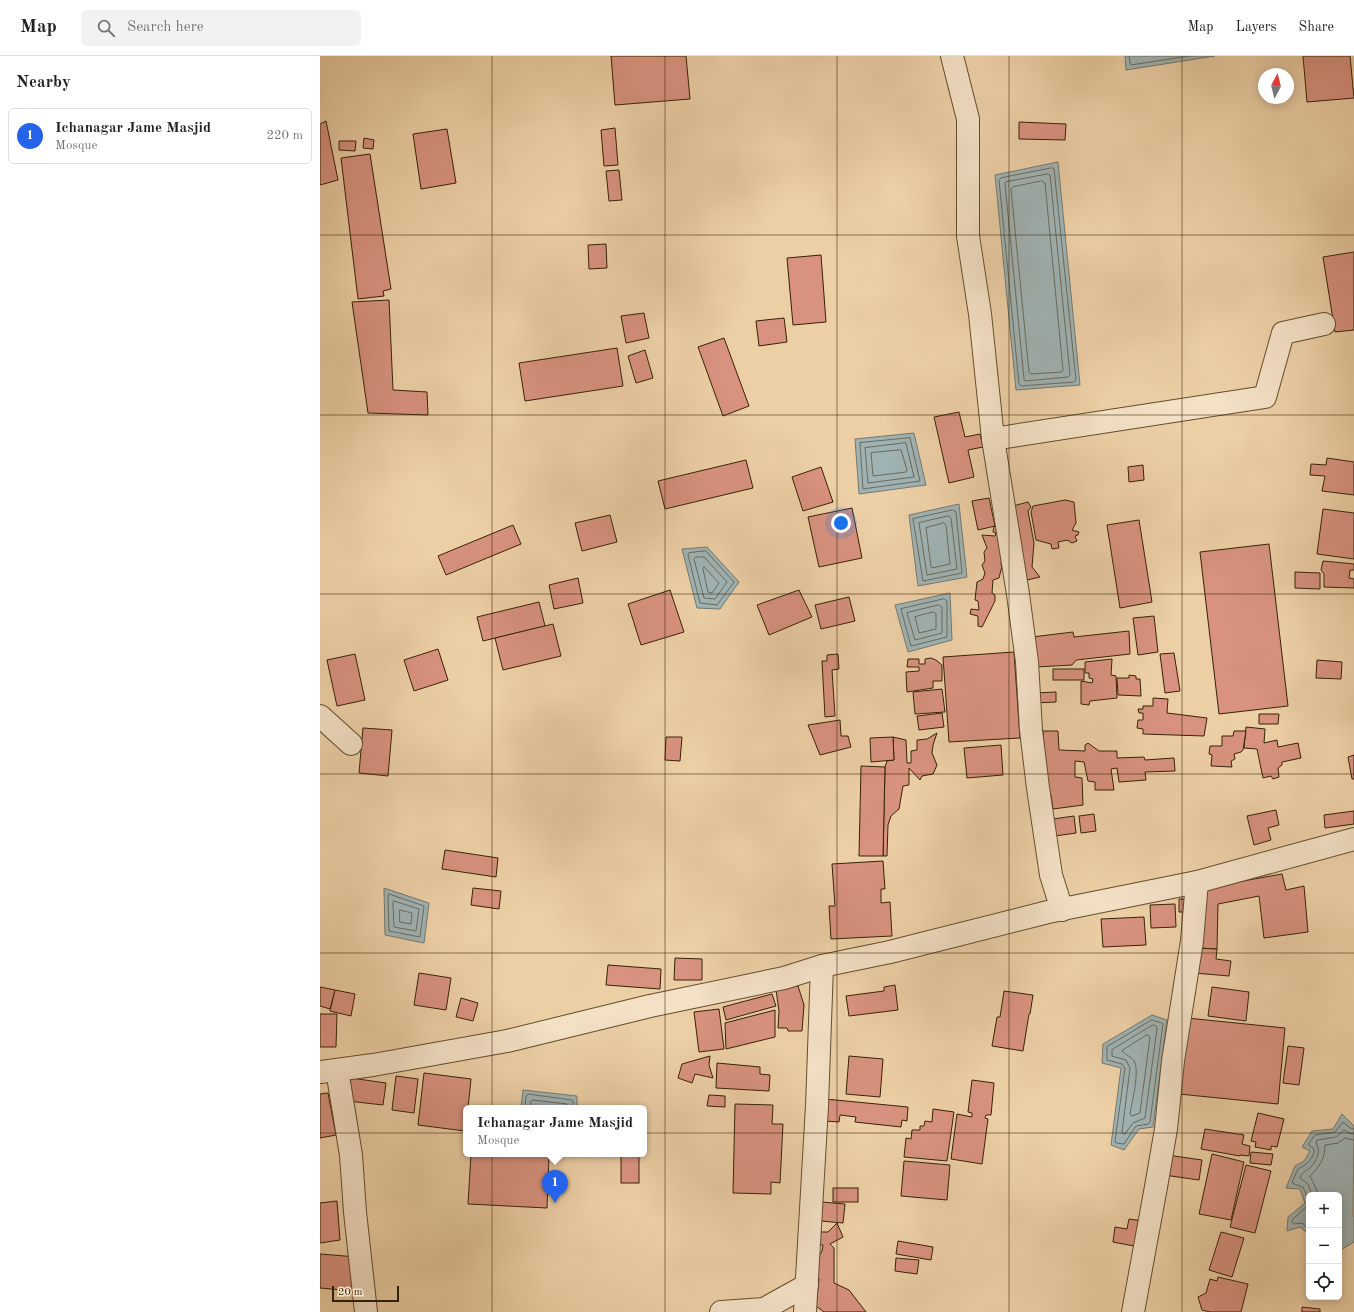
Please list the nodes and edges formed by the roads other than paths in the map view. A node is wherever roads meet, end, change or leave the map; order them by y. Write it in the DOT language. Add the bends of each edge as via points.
graph roads {
  1 [pos="952,56"];
  2 [pos="1324,324"];
  3 [pos="993,439"];
  4 [pos="320,716"];
  5 [pos="350,744"];
  6 [pos="1354,839"];
  7 [pos="1197,882"];
  8 [pos="1062,910"];
  9 [pos="822,966"];
  10 [pos="328,1071"];
  11 [pos="808,1285"];
  12 [pos="366,1312"];
  13 [pos="721,1312"];
  14 [pos="805,1312"];
  15 [pos="1133,1312"];
  1 -- 3 [label="street" via="968,119 968,236 980,314"];
  2 -- 3 [label="street" via="1283,333 1265,397"];
  3 -- 8 [label="street" via="1027,662 1038,788 1051,875"];
  4 -- 5 [label="street"];
  6 -- 7 [label="street"];
  7 -- 8 [label="street"];
  7 -- 15 [label="street" via="1192,941 1173,1061 1166,1129"];
  8 -- 9 [label="street"];
  9 -- 10 [label="street" via="784,978 650,1006 507,1041"];
  9 -- 11 [label="street"];
  10 -- 12 [label="street" via="350,1156"];
  11 -- 13 [label="street" via="764,1309"];
  11 -- 14 [label="street"];
}
